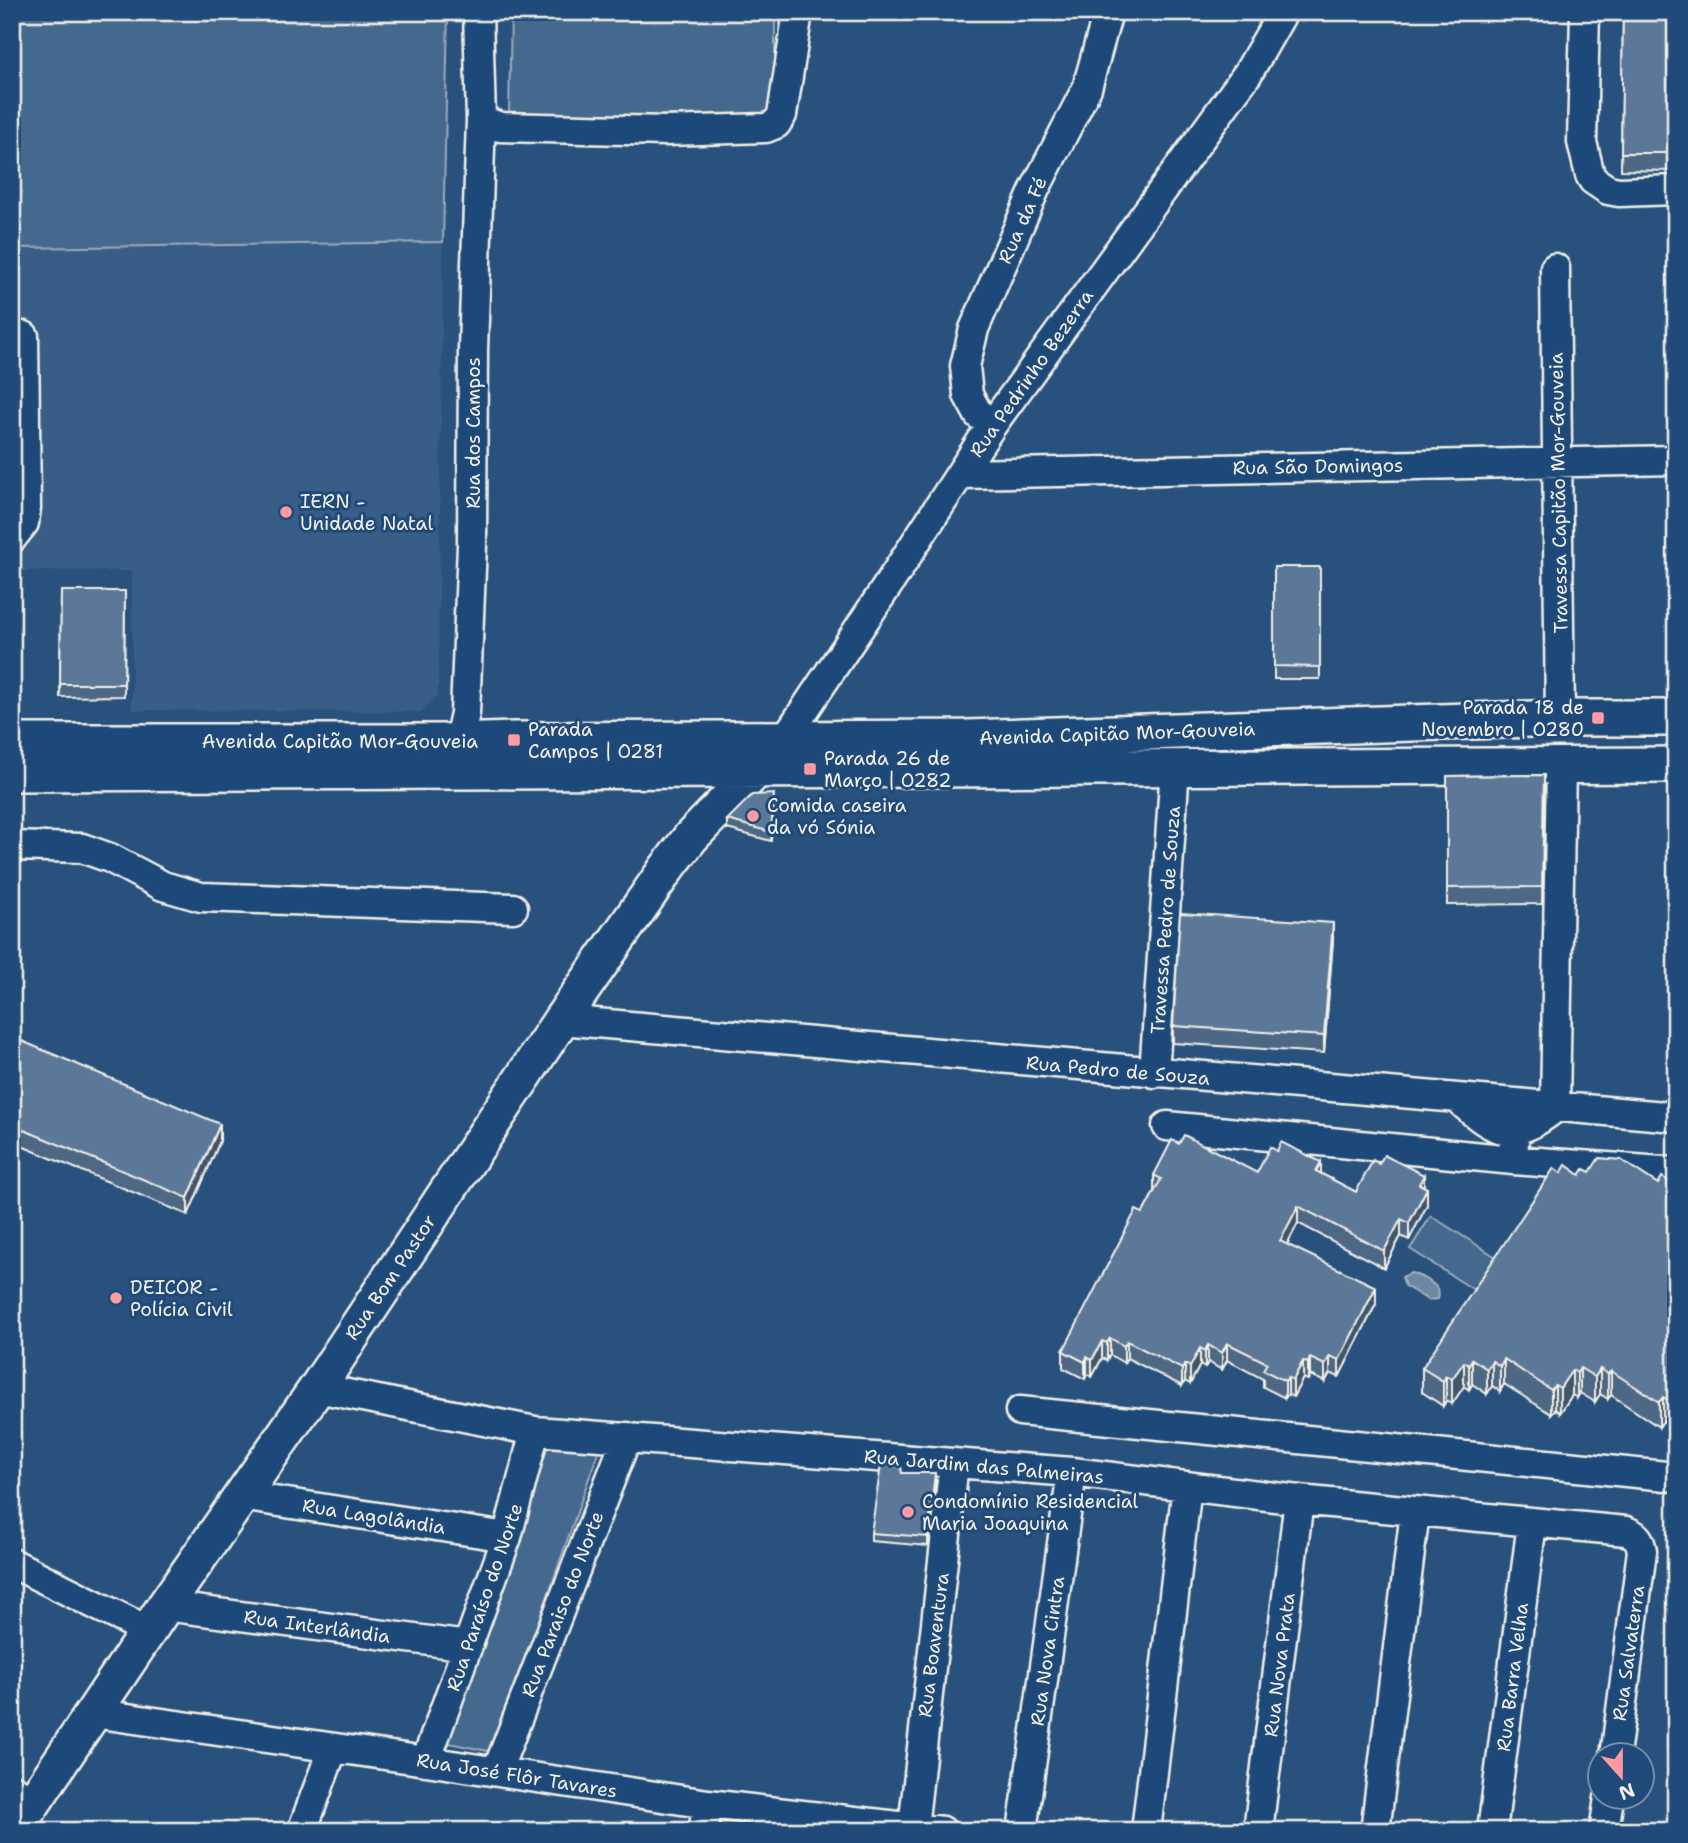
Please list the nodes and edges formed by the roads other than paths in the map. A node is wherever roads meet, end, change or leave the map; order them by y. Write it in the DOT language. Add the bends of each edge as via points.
graph roads {
  1 [pos="478,12"];
  2 [pos="797,12"];
  3 [pos="1108,12"];
  4 [pos="1283,12"];
  5 [pos="1585,12"];
  6 [pos="481,120"];
  7 [pos="1676,190"];
  8 [pos="1555,268"];
  9 [pos="24,336"];
  10 [pos="992,425"];
  11 [pos="1676,460"];
  12 [pos="1558,462"];
  13 [pos="961,474"];
  14 [pos="12,538"];
  15 [pos="1560,718"];
  16 [pos="1676,718"];
  17 [pos="785,739"];
  18 [pos="12,742"];
  19 [pos="453,742"];
  20 [pos="147,758"];
  21 [pos="1561,765"];
  22 [pos="1676,765"];
  23 [pos="1175,767"];
  24 [pos="756,769"];
  25 [pos="12,773"];
  26 [pos="12,846"];
  27 [pos="513,908"];
  28 [pos="561,1020"];
  29 [pos="1154,1073"];
  30 [pos="1459,1100"];
  31 [pos="1555,1108"];
  32 [pos="1676,1117"];
  33 [pos="1167,1126"];
  34 [pos="1514,1131"];
  35 [pos="1513,1160"];
  36 [pos="1676,1172"];
  37 [pos="317,1388"];
  38 [pos="1020,1411"];
  39 [pos="535,1431"];
  40 [pos="626,1437"];
  41 [pos="954,1463"];
  42 [pos="1072,1472"];
  43 [pos="1676,1477"];
  44 [pos="1187,1486"];
  45 [pos="241,1496"];
  46 [pos="1299,1500"];
  47 [pos="1415,1512"];
  48 [pos="1532,1523"];
  49 [pos="507,1537"];
  50 [pos="1642,1551"];
  51 [pos="12,1563"];
  52 [pos="157,1618"];
  53 [pos="468,1646"];
  54 [pos="93,1713"];
  55 [pos="1617,1742"];
  56 [pos="333,1748"];
  57 [pos="426,1761"];
  58 [pos="497,1771"];
  59 [pos="23,1795"];
  60 [pos="1607,1812"];
  61 [pos="706,1817"];
  62 [pos="913,1828"];
  63 [pos="14,1831"];
  64 [pos="302,1831"];
  65 [pos="942,1831"];
  66 [pos="1022,1831"];
  67 [pos="1146,1831"];
  68 [pos="1258,1831"];
  69 [pos="1375,1831"];
  70 [pos="1492,1831"];
  71 [pos="1604,1831"];
  1 -- 6 [label="street, Rua dos Campos"];
  2 -- 6 [label="street" via="782,116 766,128 500,127"];
  3 -- 10 [label="street, Rua da Fé" via="1087,88 1035,189 974,329 965,366 968,395 979,415"];
  4 -- 10 [label="street, Rua Pedrinho Bezerra" via="1248,73"];
  5 -- 7 [label="street" via="1582,142 1590,175 1608,190 1619,192"];
  6 -- 19 [label="street, Rua dos Campos" via="465,713"];
  8 -- 12 [label="street, Travessa Capitão Mor-Gouveia"];
  9 -- 14 [label="street" via="26,508 24,523"];
  10 -- 13 [label="street, Rua Pedrinho Bezerra"];
  11 -- 12 [label="street, Rua São Domingos"];
  12 -- 13 [label="street, Rua São Domingos"];
  12 -- 15 [label="street, Travessa Capitão Mor-Gouveia"];
  13 -- 17 [label="street, Rua Pedrinho Bezerra"];
  15 -- 16 [label="main road, Avenida Capitão Mor-Gouveia"];
  15 -- 17 [label="main road, Avenida Capitão Mor-Gouveia" via="967,738"];
  17 -- 19 [label="main road, Avenida Capitão Mor-Gouveia"];
  17 -- 24 [label="main road, Rua Bom Pastor"];
  18 -- 20 [label="main road, Avenida Capitão Mor-Gouveia"];
  19 -- 20 [label="main road, Avenida Capitão Mor-Gouveia"];
  20 -- 24 [label="main road, Avenida Capitão Mor-Gouveia"];
  20 -- 25 [label="main road, Avenida Capitão Mor-Gouveia"];
  21 -- 22 [label="main road, Avenida Capitão Mor-Gouveia"];
  21 -- 23 [label="main road, Avenida Capitão Mor-Gouveia"];
  21 -- 31 [label="street"];
  23 -- 24 [label="main road, Avenida Capitão Mor-Gouveia"];
  23 -- 29 [label="street, Travessa Pedro de Souza"];
  24 -- 28 [label="main road, Rua Bom Pastor" via="691,837"];
  26 -- 27 [label="street" via="82,848 163,886 201,897"];
  28 -- 29 [label="street, Rua Pedro de Souza"];
  28 -- 37 [label="main road, Rua Bom Pastor"];
  29 -- 30 [label="street, Rua Pedro de Souza"];
  30 -- 31 [label="street, Rua Pedro de Souza"];
  30 -- 34 [label="street" via="1494,1127"];
  31 -- 32 [label="street, Rua Pedro de Souza"];
  31 -- 34 [label="street" via="1536,1123"];
  33 -- 35 [label="street"];
  34 -- 35 [label="street"];
  35 -- 36 [label="street"];
  37 -- 39 [label="street, Rua Jardim das Palmeiras"];
  37 -- 45 [label="main road, Rua Bom Pastor"];
  38 -- 43 [label="street"];
  39 -- 40 [label="street, Rua Jardim das Palmeiras"];
  39 -- 49 [label="street, Rua Paraíso do Norte"];
  40 -- 41 [label="street, Rua Jardim das Palmeiras"];
  40 -- 58 [label="street, Rua Paraiso do Norte"];
  41 -- 42 [label="street, Rua Jardim das Palmeiras"];
  41 -- 62 [label="street, Rua Boaventura"];
  42 -- 44 [label="street, Rua Jardim das Palmeiras"];
  42 -- 66 [label="street, Rua Nova Cintra"];
  44 -- 46 [label="street, Rua Jardim das Palmeiras"];
  44 -- 67 [label="street"];
  45 -- 49 [label="street, Rua Lagolândia"];
  45 -- 52 [label="main road, Rua Bom Pastor"];
  46 -- 47 [label="street, Rua Jardim das Palmeiras"];
  46 -- 68 [label="street, Rua Nova Prata"];
  47 -- 48 [label="street, Rua Jardim das Palmeiras"];
  47 -- 69 [label="street"];
  48 -- 50 [label="street, Rua Jardim das Palmeiras" via="1626,1531 1640,1540"];
  48 -- 70 [label="street, Rua Barra Velha"];
  49 -- 53 [label="street, Rua Paraíso do Norte"];
  50 -- 55 [label="street, Rua Salvaterra"];
  51 -- 52 [label="street, Rua Interlândia"];
  52 -- 53 [label="street, Rua Interlândia"];
  52 -- 54 [label="main road, Rua Bom Pastor"];
  53 -- 57 [label="street, Rua Paraíso do Norte"];
  54 -- 56 [label="street, Rua José Flôr Tavares"];
  54 -- 59 [label="main road, Rua Bom Pastor"];
  56 -- 57 [label="street, Rua José Flôr Tavares"];
  56 -- 64 [label="street"];
  57 -- 58 [label="street, Rua José Flôr Tavares"];
  58 -- 61 [label="street, Rua José Flôr Tavares"];
  59 -- 63 [label="main road, Rua Bom Pastor"];
  60 -- 71 [label="street"];
  61 -- 62 [label="street, Rua José Flôr Tavares"];
  62 -- 65 [label="street, Rua José Flôr Tavares"];
}
